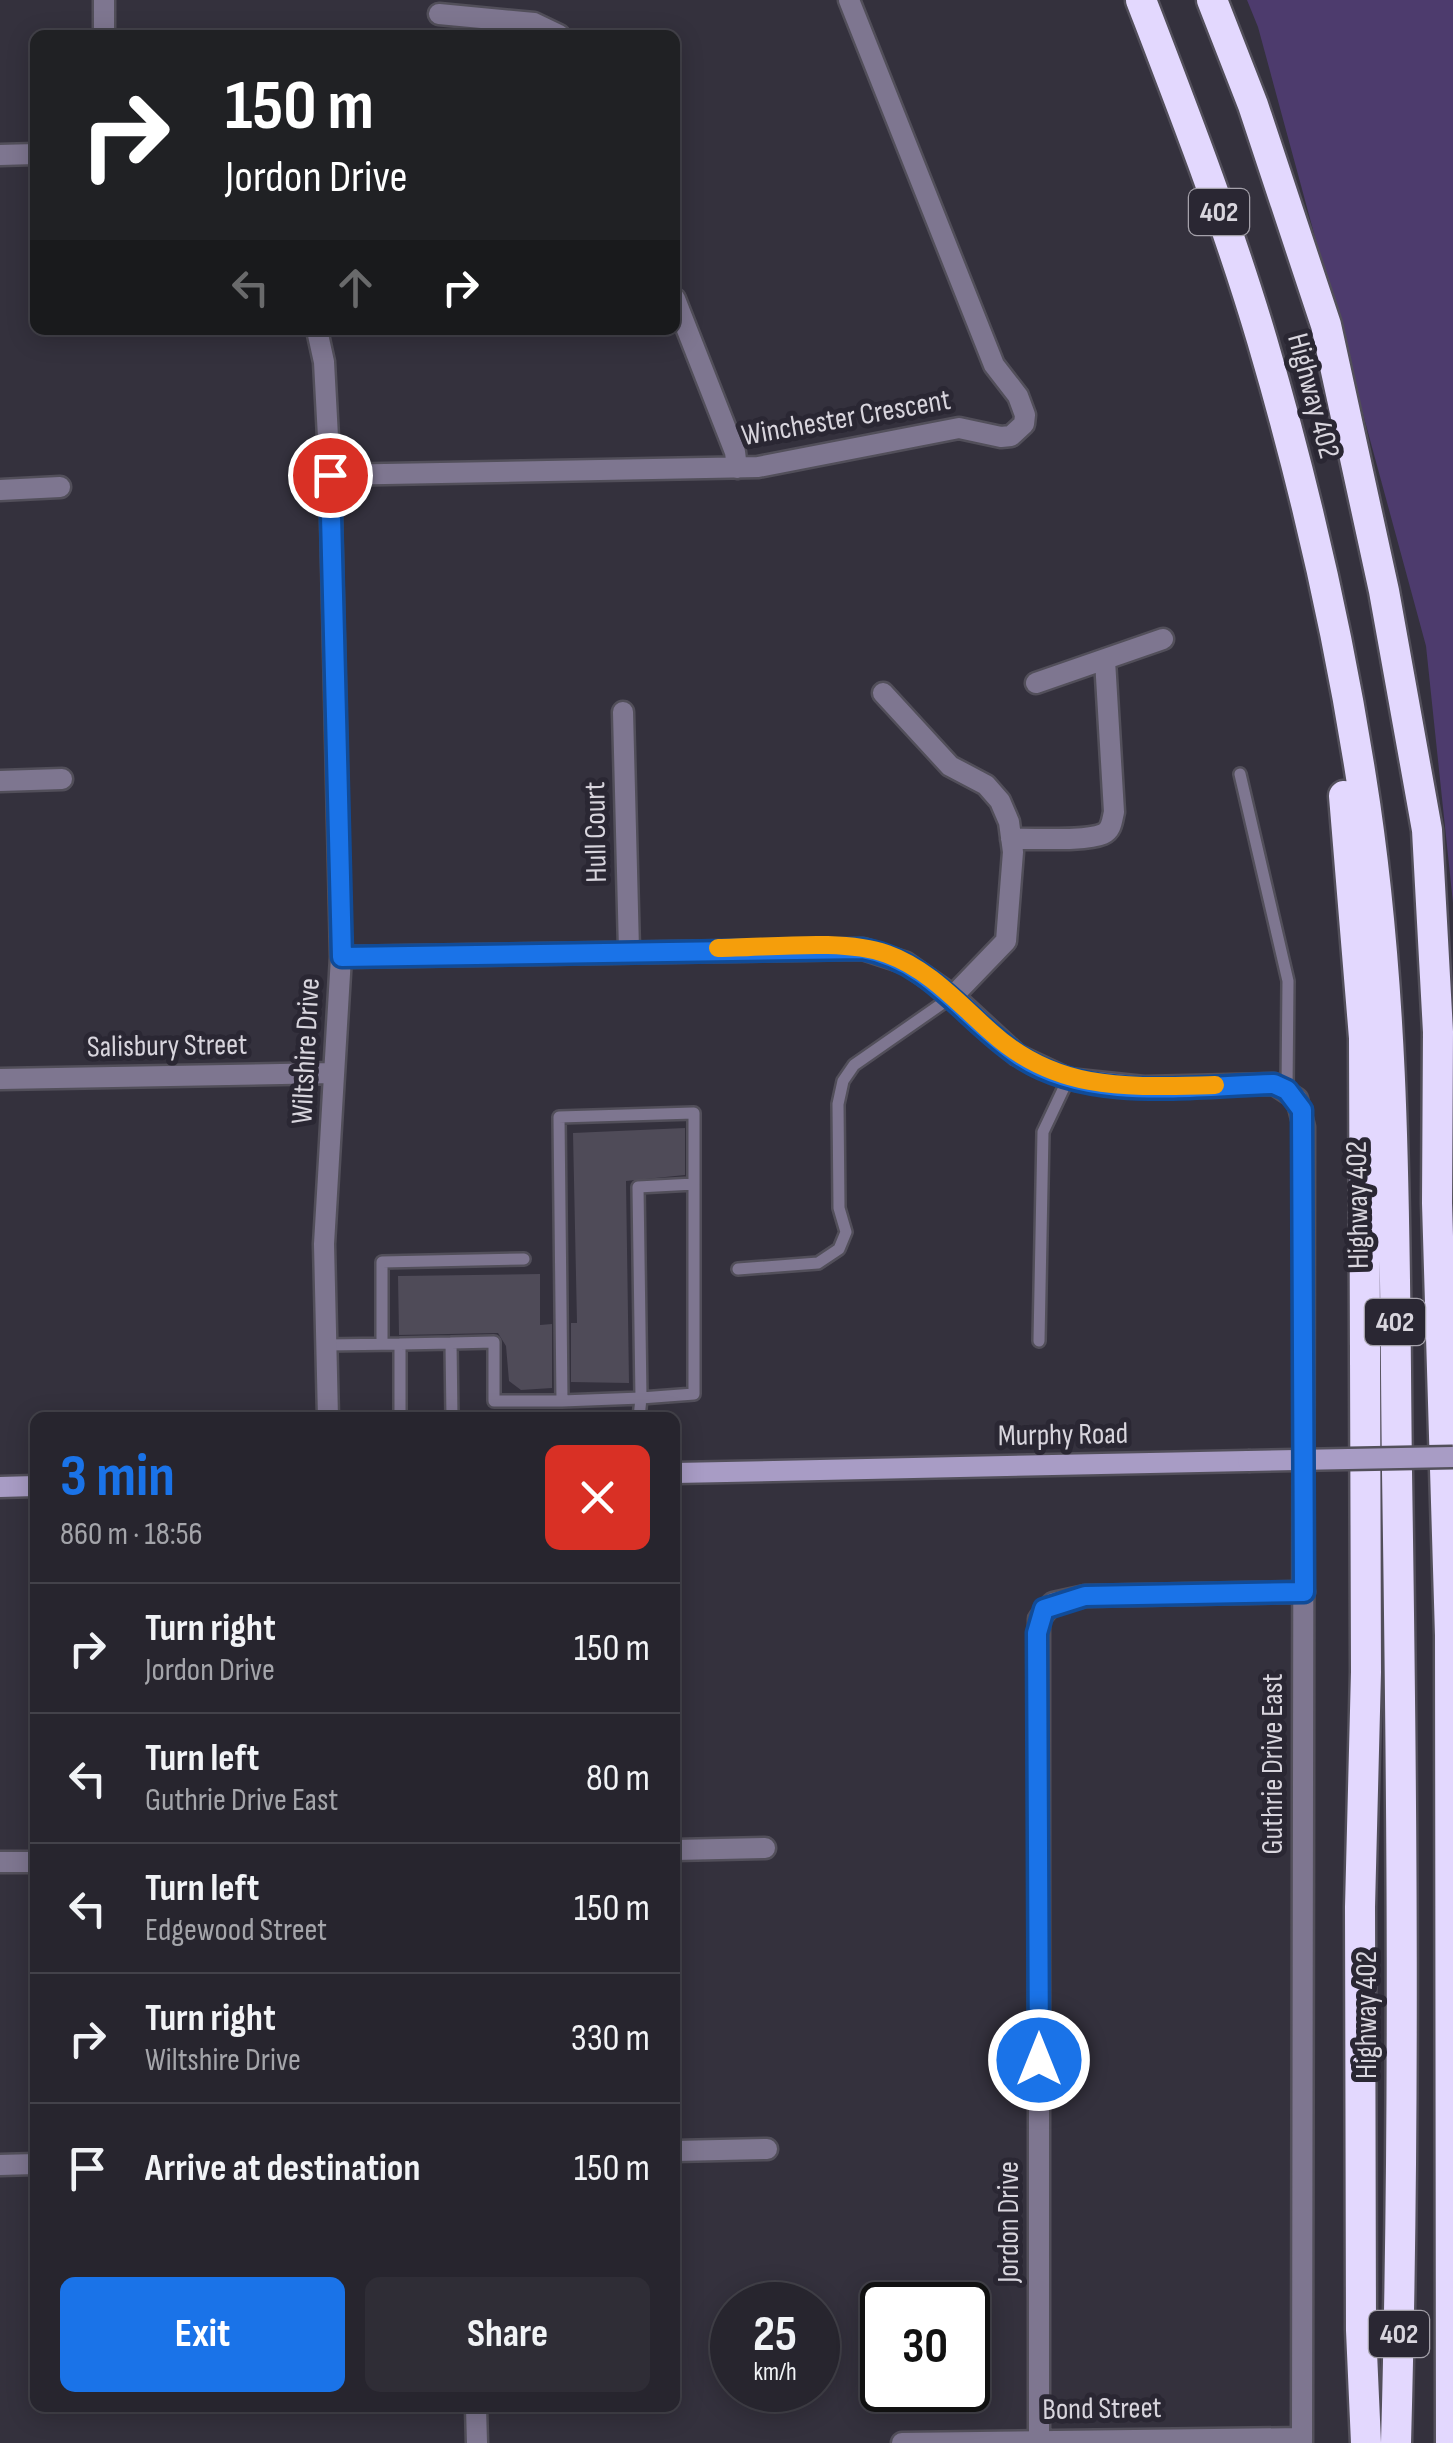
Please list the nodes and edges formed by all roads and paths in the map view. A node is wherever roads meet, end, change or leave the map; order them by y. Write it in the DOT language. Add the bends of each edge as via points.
graph roads {
  1 [pos="104,0"];
  2 [pos="849,0"];
  3 [pos="1141,0"];
  4 [pos="1212,0"];
  5 [pos="439,14"];
  6 [pos="104,30"];
  7 [pos="548,30"];
  8 [pos="30,154"];
  9 [pos="0,155"];
  10 [pos="680,311"];
  11 [pos="318,335"];
  12 [pos="1286,428"];
  13 [pos="737,468"];
  14 [pos="330,475"];
  15 [pos="60,487"];
  16 [pos="0,490"];
  17 [pos="1163,639"];
  18 [pos="1105,660"];
  19 [pos="1036,682"];
  20 [pos="883,692"];
  21 [pos="623,712"];
  22 [pos="1240,774"];
  23 [pos="62,780"];
  24 [pos="0,781"];
  25 [pos="1011,839"];
  26 [pos="629,950"];
  27 [pos="342,957"];
  28 [pos="953,996"];
  29 [pos="334,1073"];
  30 [pos="1068,1079"];
  31 [pos="0,1080"];
  32 [pos="1287,1090"];
  33 [pos="694,1184"];
  34 [pos="524,1259"];
  35 [pos="738,1269"];
  36 [pos="1039,1341"];
  37 [pos="450,1343"];
  38 [pos="382,1344"];
  39 [pos="400,1344"];
  40 [pos="326,1345"];
  41 [pos="641,1398"];
  42 [pos="562,1402"];
  43 [pos="328,1412"];
  44 [pos="400,1412"];
  45 [pos="452,1412"];
  46 [pos="639,1412"];
  47 [pos="1453,1458"];
  48 [pos="680,1473"];
  49 [pos="30,1486"];
  50 [pos="0,1487"];
  51 [pos="1304,1592"];
  52 [pos="1450,1635"];
  53 [pos="1453,1693"];
  54 [pos="764,1848"];
  55 [pos="680,1850"];
  56 [pos="0,1862"];
  57 [pos="30,1862"];
  58 [pos="767,2149"];
  59 [pos="680,2150"];
  60 [pos="30,2164"];
  61 [pos="0,2165"];
  62 [pos="1402,2225"];
  63 [pos="1361,2330"];
  64 [pos="476,2412"];
  65 [pos="1039,2440"];
  66 [pos="1302,2440"];
  67 [pos="477,2443"];
  68 [pos="902,2443"];
  69 [pos="1355,2443"];
  70 [pos="1366,2443"];
  71 [pos="1396,2443"];
  72 [pos="1410,2443"];
  73 [pos="1451,2443"];
  1 -- 6 [label="street"];
  2 -- 13 [label="street, Winchester Crescent" via="994,365 1022,405 1024,424 1001,438 958,428"];
  3 -- 12 [label="highway, Highway 402 / 402" via="1250,302"];
  4 -- 52 [label="highway, Highway 402 / 402" via="1326,325 1427,830 1438,1032"];
  5 -- 7 [label="street"];
  8 -- 9 [label="street"];
  10 -- 13 [label="street"];
  11 -- 14 [label="street, Wiltshire Drive"];
  12 -- 62 [label="highway, Highway 402 / 402" via="1361,776 1391,1092"];
  12 -- 63 [label="highway" via="1346,812 1364,1038"];
  13 -- 14 [label="street, Winchester Crescent"];
  14 -- 27 [label="street, Wiltshire Drive"];
  15 -- 16 [label="street"];
  17 -- 18 [label="street"];
  18 -- 19 [label="street"];
  18 -- 25 [label="street" via="1111,827 1103,834"];
  20 -- 25 [label="street" via="950,766 986,785 1000,801"];
  21 -- 26 [label="street, Hull Court"];
  22 -- 32 [label="lane" via="1288,980"];
  23 -- 24 [label="street"];
  25 -- 28 [label="street" via="1006,940"];
  26 -- 27 [label="street"];
  26 -- 28 [label="street" via="862,949 906,963"];
  27 -- 29 [label="street, Wiltshire Drive"];
  28 -- 30 [label="street" via="1017,1055"];
  28 -- 35 [label="lane" via="854,1064 844,1082 838,1104 839,1208 846,1232 839,1248 818,1263"];
  29 -- 31 [label="street, Salisbury Street"];
  29 -- 40 [label="street, Wiltshire Drive"];
  30 -- 32 [label="street" via="1144,1087 1274,1084"];
  30 -- 36 [label="lane" via="1043,1132"];
  32 -- 51 [label="street, Guthrie Drive East" via="1302,1110 1304,1126"];
  33 -- 41 [label="lane" via="694,1394"];
  33 -- 41 [label="lane" via="638,1187"];
  33 -- 42 [label="lane" via="694,1114 559,1118"];
  34 -- 38 [label="lane" via="382,1262"];
  37 -- 39 [label="lane"];
  37 -- 42 [label="lane" via="494,1342 494,1401"];
  37 -- 45 [label="lane"];
  38 -- 39 [label="lane"];
  38 -- 40 [label="lane"];
  39 -- 44 [label="lane"];
  40 -- 43 [label="street, Wiltshire Drive"];
  41 -- 42 [label="lane"];
  41 -- 46 [label="lane"];
  47 -- 48 [label="street, Murphy Road, bridge"];
  49 -- 50 [label="street"];
  51 -- 65 [label="street, Jordon Drive" via="1085,1596 1053,1603 1039,1619"];
  51 -- 66 [label="street, Guthrie Drive East"];
  52 -- 53 [label="highway"];
  52 -- 73 [label="highway, Highway 402 / 402"];
  54 -- 55 [label="street"];
  56 -- 57 [label="street"];
  58 -- 59 [label="street"];
  60 -- 61 [label="street"];
  62 -- 71 [label="highway, Highway 402 / 402"];
  62 -- 72 [label="highway"];
  63 -- 69 [label="highway"];
  63 -- 70 [label="highway"];
  64 -- 67 [label="street"];
  65 -- 66 [label="street, Bond Street"];
  65 -- 68 [label="street, Bond Street"];
}
